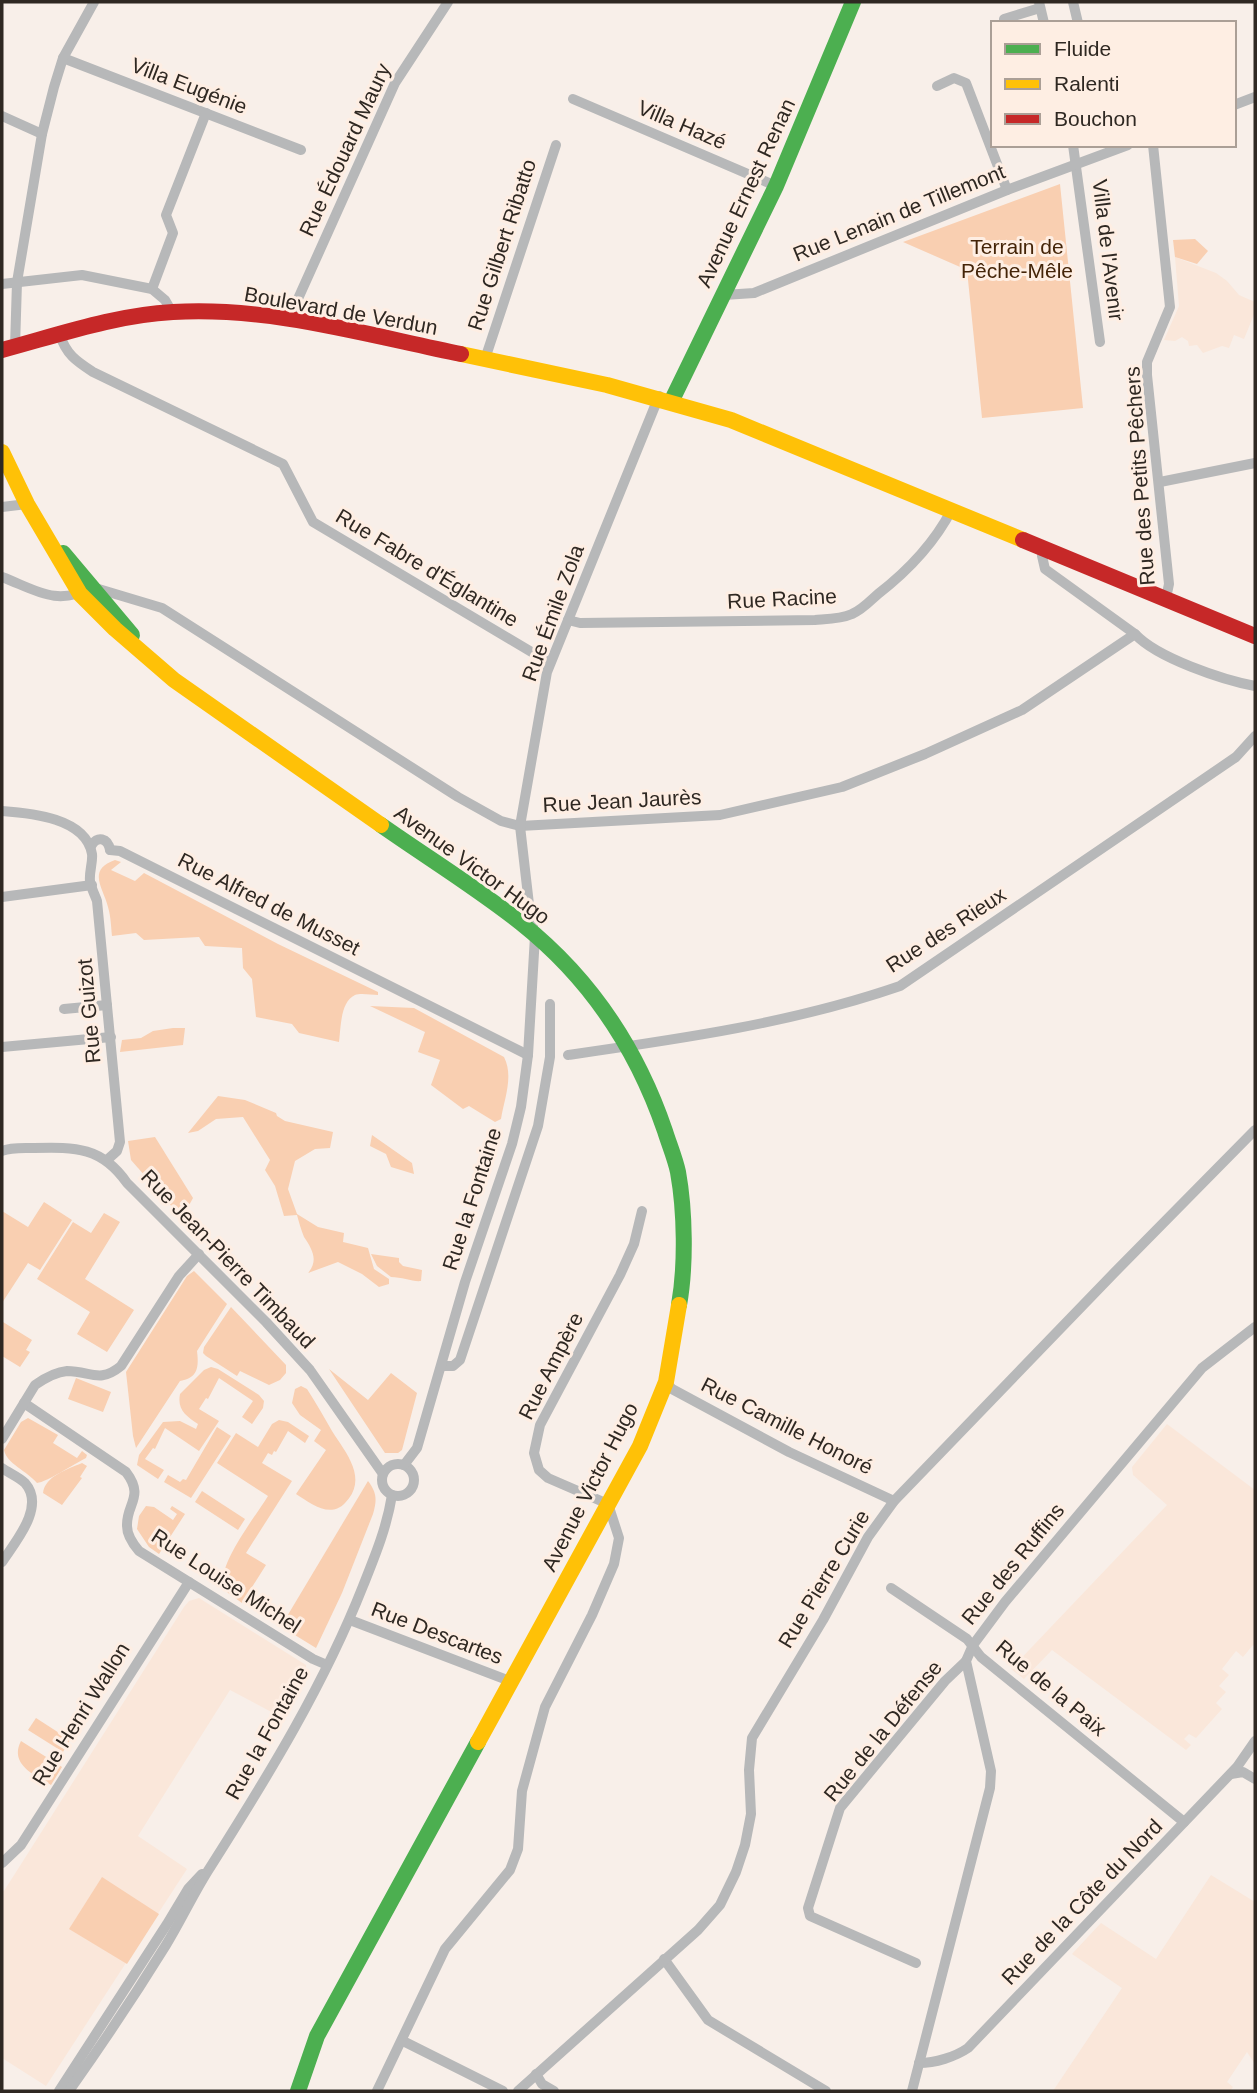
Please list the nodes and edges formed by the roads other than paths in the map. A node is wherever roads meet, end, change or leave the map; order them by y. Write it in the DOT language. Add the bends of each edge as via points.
graph roads {
  1 [pos="94,2"];
  2 [pos="448,2"];
  3 [pos="853,2"];
  4 [pos="1073,2"];
  5 [pos="1040,5"];
  6 [pos="1004,19"];
  7 [pos="1078,21"];
  8 [pos="64,58"];
  9 [pos="937,86"];
  10 [pos="1255,97"];
  11 [pos="573,99"];
  12 [pos="1236,104"];
  13 [pos="206,113"];
  14 [pos="2,116"];
  15 [pos="42,134"];
  16 [pos="556,145"];
  17 [pos="1073,147"];
  18 [pos="1153,147"];
  19 [pos="1107,149"];
  20 [pos="301,150"];
  21 [pos="1077,163"];
  22 [pos="776,186"];
  23 [pos="1007,190"];
  24 [pos="17,282"];
  25 [pos="2,284"];
  26 [pos="152,289"];
  27 [pos="724,295"];
  28 [pos="172,312"];
  29 [pos="288,320"];
  30 [pos="60,335"];
  31 [pos="1100,342"];
  32 [pos="8,348"];
  33 [pos="485,359"];
  34 [pos="665,398"];
  35 [pos="2,452"];
  36 [pos="1255,463"];
  37 [pos="1160,482"];
  38 [pos="27,504"];
  39 [pos="2,507"];
  40 [pos="952,509"];
  41 [pos="1045,548"];
  42 [pos="2,578"];
  43 [pos="86,590"];
  44 [pos="1167,598"];
  45 [pos="132,600"];
  46 [pos="106,613"];
  47 [pos="568,620"];
  48 [pos="1135,634"];
  49 [pos="1255,636"];
  50 [pos="550,663"];
  51 [pos="1255,686"];
  52 [pos="1255,736"];
  53 [pos="2,811"];
  54 [pos="520,826"];
  55 [pos="92,850"];
  56 [pos="92,886"];
  57 [pos="2,897"];
  58 [pos="536,936"];
  59 [pos="550,1004"];
  60 [pos="107,1005"];
  61 [pos="64,1009"];
  62 [pos="111,1037"];
  63 [pos="628,1046"];
  64 [pos="2,1047"];
  65 [pos="528,1055"];
  66 [pos="568,1055"];
  67 [pos="1255,1130"];
  68 [pos="2,1151"];
  69 [pos="107,1160"];
  70 [pos="642,1211"];
  71 [pos="199,1254"];
  72 [pos="1255,1327"];
  73 [pos="442,1366"];
  74 [pos="666,1382"];
  75 [pos="24,1403"];
  76 [pos="2,1439"];
  77 [pos="404,1465"];
  78 [pos="2,1468"];
  79 [pos="383,1474"];
  80 [pos="392,1495"];
  81 [pos="894,1501"];
  82 [pos="608,1504"];
  83 [pos="2,1562"];
  84 [pos="189,1582"];
  85 [pos="891,1588"];
  86 [pos="350,1620"];
  87 [pos="973,1645"];
  88 [pos="966,1661"];
  89 [pos="327,1665"];
  90 [pos="510,1681"];
  91 [pos="1255,1741"];
  92 [pos="1231,1773"];
  93 [pos="1255,1779"];
  94 [pos="1184,1822"];
  95 [pos="2,1863"];
  96 [pos="209,1868"];
  97 [pos="664,1959"];
  98 [pos="916,1964"];
  99 [pos="403,2041"];
  100 [pos="919,2063"];
  101 [pos="536,2074"];
  102 [pos="59,2091"];
  103 [pos="69,2091"];
  104 [pos="298,2091"];
  105 [pos="377,2091"];
  106 [pos="503,2091"];
  107 [pos="519,2091"];
  108 [pos="554,2091"];
  109 [pos="826,2091"];
  110 [pos="912,2091"];
  1 -- 8 [label="street"];
  2 -- 29 [label="street, Rue Édouard Maury" via="395,83"];
  3 -- 22 [label="street, Avenue Ernest Renan"];
  4 -- 7 [label="street"];
  5 -- 6 [label="street"];
  8 -- 13 [label="street, Villa Eugénie"];
  8 -- 15 [label="street"];
  9 -- 23 [label="street" via="954,78 966,83"];
  10 -- 12 [label="street"];
  11 -- 22 [label="street, Villa Hazé"];
  13 -- 20 [label="street, Villa Eugénie"];
  13 -- 26 [label="street, Villa Eugénie" via="166,215 173,233"];
  14 -- 15 [label="street"];
  15 -- 24 [label="street"];
  16 -- 33 [label="street, Rue Gilbert Ribatto"];
  17 -- 21 [label="street, Villa de l'Avenir"];
  18 -- 37 [label="street, Rue des Petits Pêchers" via="1170,307 1147,362"];
  19 -- 21 [label="street, Rue Lenain de Tillemont"];
  21 -- 23 [label="street, Rue Lenain de Tillemont"];
  21 -- 31 [label="street, Villa de l'Avenir"];
  22 -- 27 [label="street, Avenue Ernest Renan"];
  23 -- 27 [label="street, Rue Lenain de Tillemont" via="754,293"];
  24 -- 25 [label="street"];
  24 -- 26 [label="street" via="82,275"];
  24 -- 32 [label="street"];
  26 -- 28 [label="street"];
  27 -- 34 [label="street, Avenue Ernest Renan"];
  28 -- 29 [label="street, Boulevard de Verdun" via="239,313"];
  28 -- 30 [label="street, Boulevard de Verdun"];
  29 -- 33 [label="street, Boulevard de Verdun"];
  30 -- 32 [label="street, Boulevard de Verdun"];
  30 -- 50 [label="street, Rue Fabre d'Églantine" via="64,349 93,372 283,464 313,522"];
  33 -- 34 [label="street, Boulevard de Verdun"];
  34 -- 40 [label="street, Boulevard de Verdun" via="742,424"];
  34 -- 47 [label="street, Rue Émile Zola"];
  35 -- 38 [label="street, Avenue Victor Hugo"];
  36 -- 37 [label="street"];
  37 -- 44 [label="street, Rue des Petits Pêchers"];
  38 -- 39 [label="street"];
  38 -- 43 [label="street, Avenue Victor Hugo"];
  40 -- 41 [label="street, Boulevard de Verdun"];
  40 -- 47 [label="street, Rue Racine" via="921,556 855,613 815,620"];
  41 -- 44 [label="street, Boulevard de Verdun"];
  41 -- 48 [label="street" via="1045,569"];
  42 -- 43 [label="street, Rue Jean Jaurès" via="54,597"];
  43 -- 45 [label="street, Rue Jean Jaurès"];
  43 -- 46 [label="street, Avenue Victor Hugo"];
  44 -- 49 [label="street, Boulevard de Verdun"];
  45 -- 46 [label="street"];
  45 -- 54 [label="street, Rue Jean Jaurès" via="162,608 458,797 501,821"];
  46 -- 58 [label="street, Avenue Victor Hugo" via="153,662 225,717"];
  47 -- 50 [label="street, Rue Émile Zola"];
  48 -- 51 [label="street" via="1202,671"];
  48 -- 54 [label="street, Rue Jean Jaurès" via="1022,710 842,787 720,815"];
  50 -- 54 [label="street, Rue Émile Zola"];
  52 -- 63 [label="street, Rue des Rieux" via="1236,757 900,986 798,1016"];
  53 -- 55 [label="street" via="38,813 85,835"];
  54 -- 58 [label="street, Rue Émile Zola"];
  55 -- 56 [label="street, Rue Guizot"];
  55 -- 65 [label="street, Rue Alfred de Musset" via="94,841 105,840 110,850 120,851"];
  56 -- 57 [label="street"];
  56 -- 60 [label="street, Rue Guizot"];
  58 -- 63 [label="street, Avenue Victor Hugo" via="600,1003"];
  58 -- 65 [label="street, Rue la Fontaine"];
  59 -- 73 [label="street" via="550,1057 538,1126 460,1360"];
  60 -- 61 [label="street"];
  60 -- 62 [label="street, Rue Guizot"];
  62 -- 64 [label="street"];
  62 -- 69 [label="street, Rue Guizot" via="120,1142"];
  63 -- 66 [label="street, Rue des Rieux"];
  63 -- 74 [label="street, Avenue Victor Hugo" via="654,1100 678,1171 681,1295"];
  65 -- 73 [label="street, Rue la Fontaine" via="512,1144"];
  67 -- 81 [label="street, Rue Pierre Curie"];
  68 -- 69 [label="street" via="55,1147 89,1151"];
  69 -- 71 [label="street, Rue Jean-Pierre Timbaud"];
  70 -- 82 [label="street, Rue Ampère" via="634,1244 540,1425 534,1453 539,1470 548,1478"];
  71 -- 75 [label="street" via="179,1276 121,1366 100,1377 64,1371 54,1374 35,1385"];
  71 -- 79 [label="street, Rue Jean-Pierre Timbaud" via="310,1370"];
  72 -- 87 [label="street, Rue des Ruffins" via="1202,1368"];
  73 -- 77 [label="street, Rue la Fontaine" via="417,1448"];
  74 -- 81 [label="street, Rue Camille Honoré" via="789,1452"];
  74 -- 82 [label="street, Avenue Victor Hugo" via="640,1446"];
  75 -- 76 [label="street"];
  75 -- 84 [label="street, Rue Louise Michel" via="126,1472 136,1496 127,1524 130,1539 139,1551"];
  77 -- 79 [label="street" via="392,1465"];
  77 -- 80 [label="street" via="413,1474 413,1486 404,1495"];
  78 -- 83 [label="street" via="23,1481 30,1490 32,1506"];
  79 -- 80 [label="street" via="383,1486"];
  80 -- 86 [label="street, Rue la Fontaine" via="389,1515"];
  81 -- 97 [label="street, Rue Pierre Curie" via="868,1537 752,1738 751,1814 736,1872 720,1905"];
  82 -- 90 [label="street, Avenue Victor Hugo"];
  82 -- 99 [label="street" via="619,1538 614,1564 545,1707 523,1791 518,1849 510,1870 445,1949"];
  84 -- 89 [label="street, Rue Louise Michel"];
  84 -- 95 [label="street, Rue Henri Wallon" via="21,1845"];
  85 -- 87 [label="street, Rue de la Paix"];
  86 -- 89 [label="street, Rue la Fontaine"];
  86 -- 90 [label="street, Rue Descartes"];
  87 -- 88 [label="street, Rue des Ruffins"];
  87 -- 94 [label="street, Rue de la Paix"];
  88 -- 98 [label="street, Rue de la Défense" via="840,1808 808,1908 810,1916"];
  88 -- 100 [label="street" via="991,1771 990,1788"];
  89 -- 96 [label="street, Rue la Fontaine" via="277,1761"];
  90 -- 104 [label="street, Avenue Victor Hugo" via="317,2036"];
  91 -- 92 [label="street, Rue de la Côte du Nord"];
  92 -- 93 [label="street" via="1243,1772"];
  92 -- 94 [label="street, Rue de la Côte du Nord"];
  94 -- 100 [label="street, Rue de la Côte du Nord" via="968,2049"];
  96 -- 102 [label="street, Rue la Fontaine" via="176,1905"];
  96 -- 103 [label="street, Rue la Fontaine" via="117,2024"];
  97 -- 101 [label="street, Rue Pierre Curie"];
  97 -- 109 [label="street" via="708,2020"];
  99 -- 105 [label="street"];
  99 -- 106 [label="street"];
  100 -- 110 [label="street"];
  101 -- 107 [label="street, Rue Pierre Curie"];
  101 -- 108 [label="street"];
}
